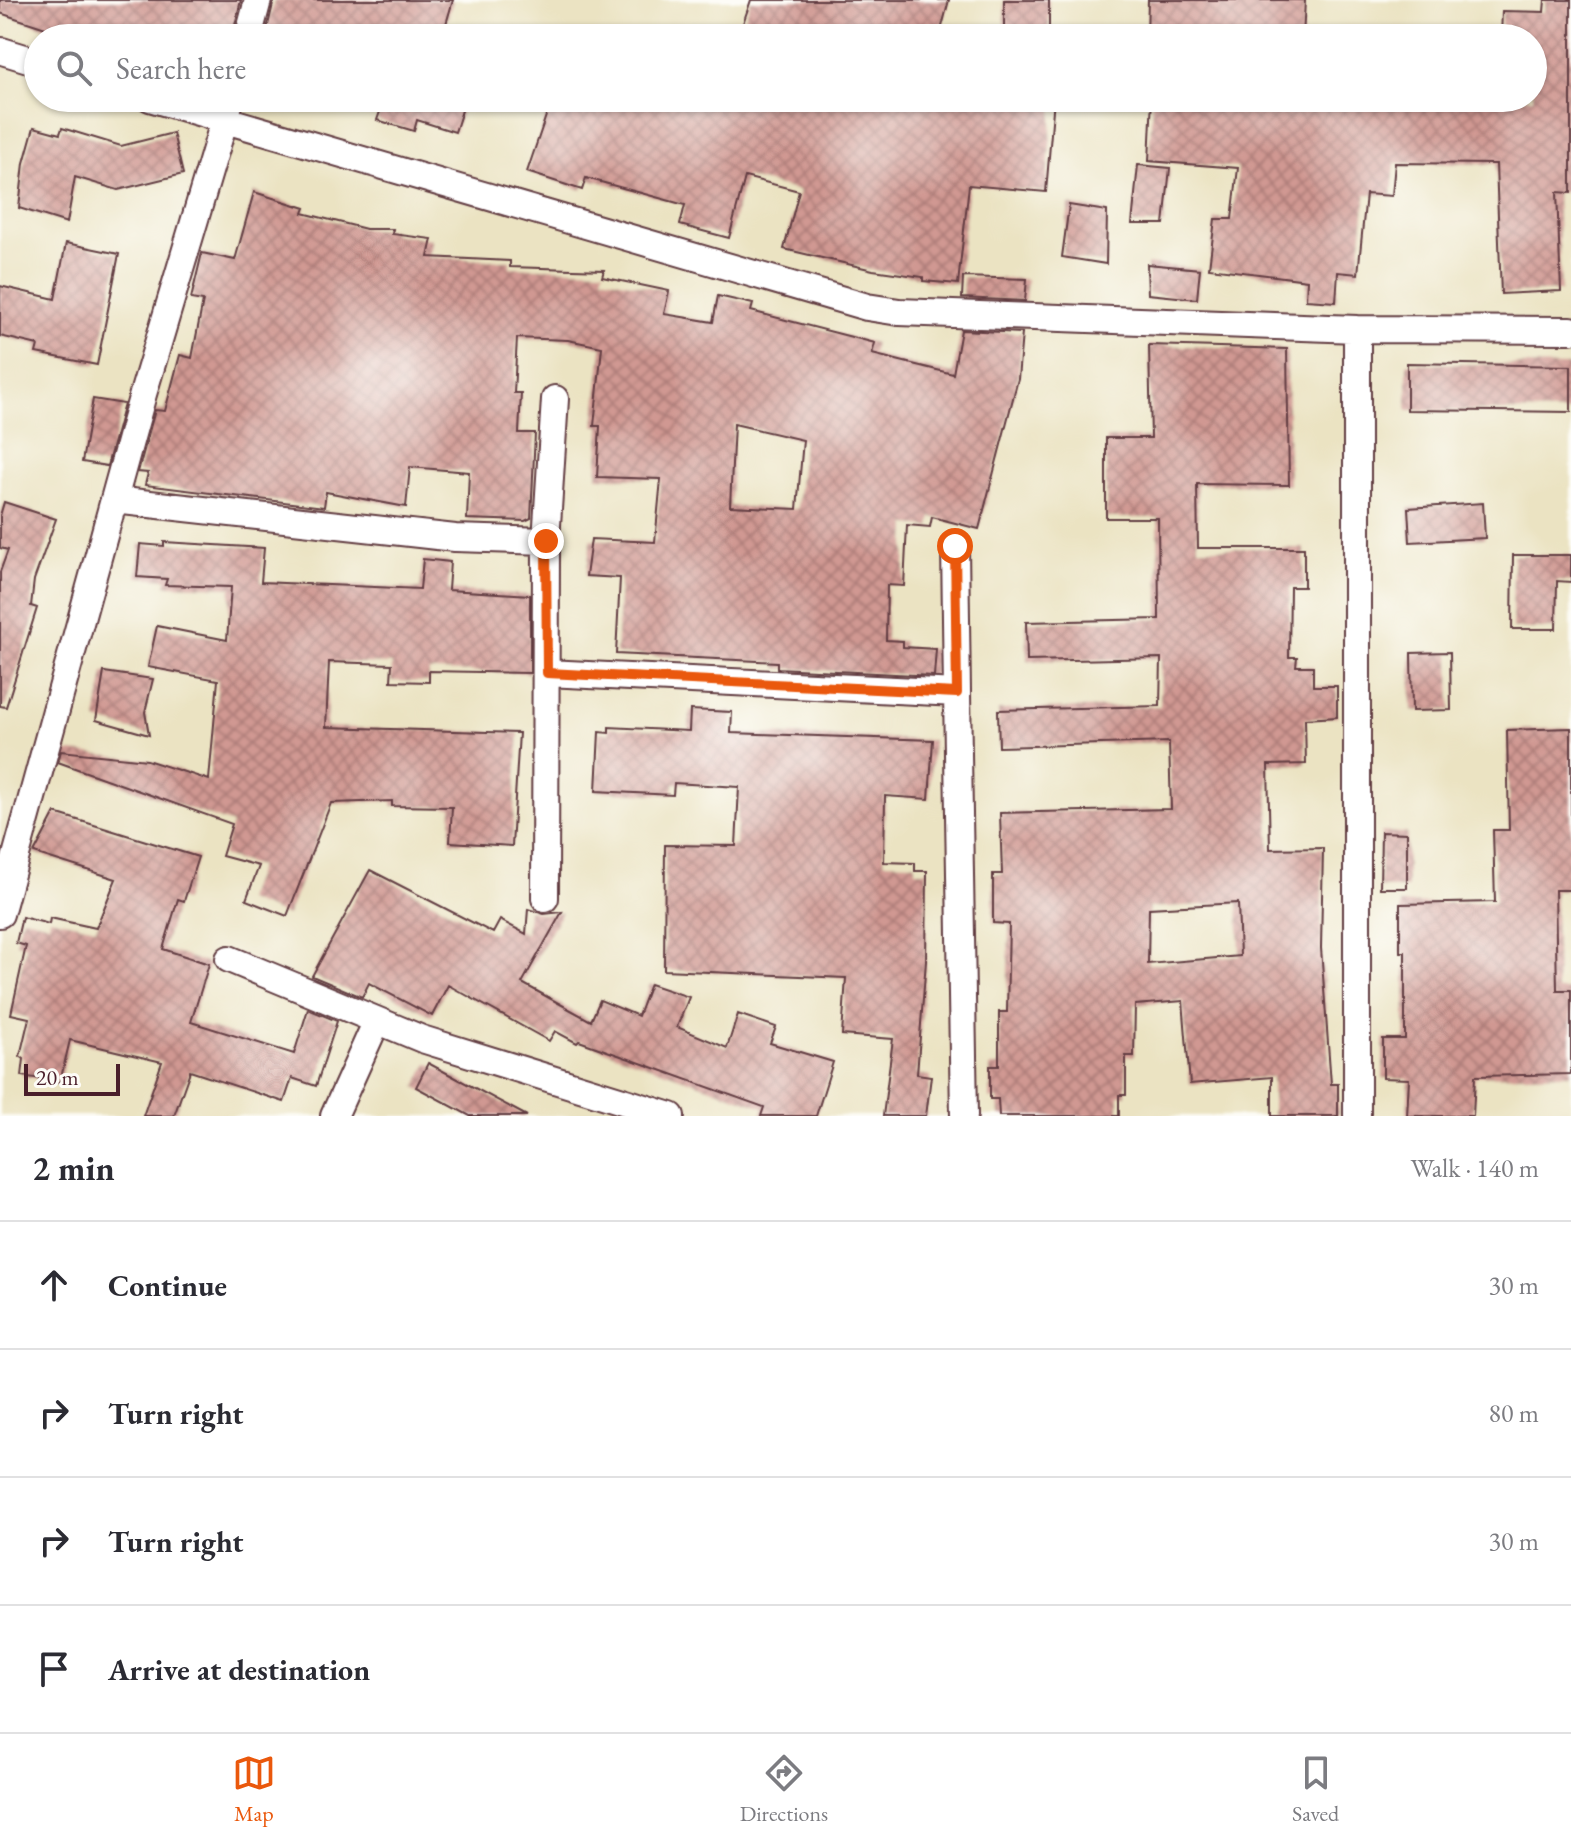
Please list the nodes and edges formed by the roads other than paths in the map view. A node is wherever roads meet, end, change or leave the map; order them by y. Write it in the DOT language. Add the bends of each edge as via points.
graph roads {
  1 [pos="258,0"];
  2 [pos="252,24"];
  3 [pos="2,51"];
  4 [pos="24,58"];
  5 [pos="227,112"];
  6 [pos="234,112"];
  7 [pos="1357,329"];
  8 [pos="1571,330"];
  9 [pos="555,399"];
  10 [pos="114,500"];
  11 [pos="546,541"];
  12 [pos="955,546"];
  13 [pos="547,673"];
  14 [pos="957,693"];
  15 [pos="545,898"];
  16 [pos="0,914"];
  17 [pos="229,959"];
  18 [pos="376,1023"];
  19 [pos="607,1106"];
  20 [pos="334,1116"];
  21 [pos="671,1116"];
  22 [pos="964,1116"];
  23 [pos="1357,1116"];
  1 -- 2 [label="street"];
  3 -- 4 [label="street"];
  5 -- 10 [label="street"];
  6 -- 7 [label="street" via="867,307"];
  7 -- 8 [label="street"];
  7 -- 23 [label="street"];
  9 -- 11 [label="street"];
  10 -- 11 [label="street" via="455,538"];
  10 -- 16 [label="street"];
  11 -- 13 [label="street"];
  12 -- 14 [label="street"];
  13 -- 14 [label="street"];
  13 -- 15 [label="street"];
  14 -- 22 [label="street"];
  17 -- 18 [label="street"];
  18 -- 19 [label="street"];
  18 -- 20 [label="street"];
  19 -- 21 [label="street"];
}
